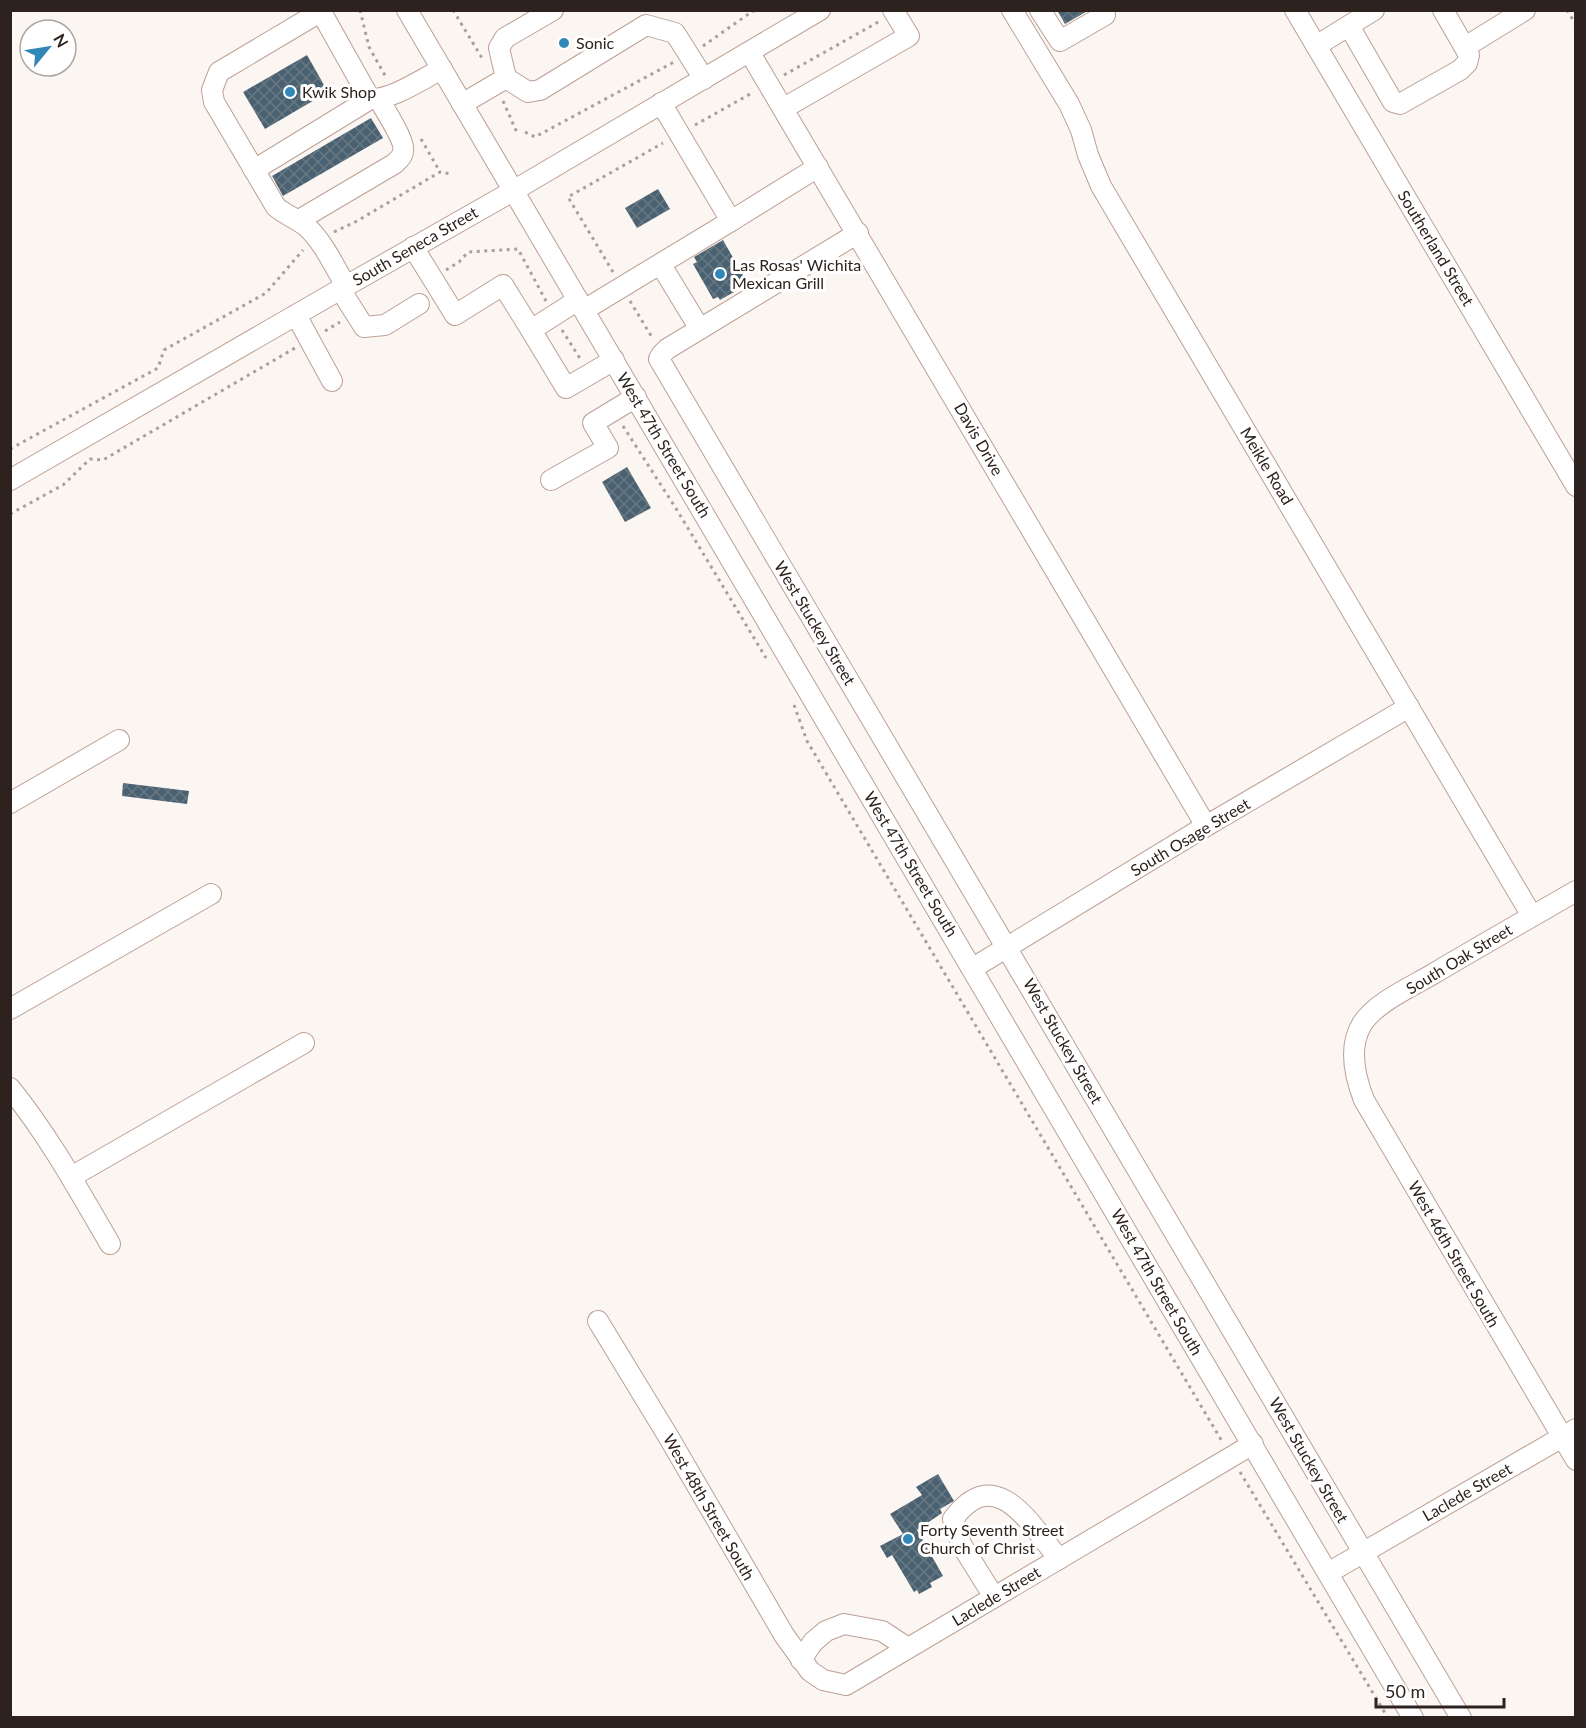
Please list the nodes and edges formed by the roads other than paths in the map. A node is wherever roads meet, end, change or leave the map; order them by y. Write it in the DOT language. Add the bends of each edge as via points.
graph roads {
  1 [pos="407,10"];
  2 [pos="552,10"];
  3 [pos="1012,10"];
  4 [pos="1040,10"];
  5 [pos="1103,10"];
  6 [pos="1295,10"];
  7 [pos="1374,10"];
  8 [pos="1443,10"];
  9 [pos="1525,10"];
  10 [pos="320,11"];
  11 [pos="815,12"];
  12 [pos="894,12"];
  13 [pos="645,18"];
  14 [pos="1349,26"];
  15 [pos="1316,46"];
  16 [pos="1465,48"];
  17 [pos="750,52"];
  18 [pos="442,69"];
  19 [pos="506,78"];
  20 [pos="704,80"];
  21 [pos="374,99"];
  22 [pos="462,104"];
  23 [pos="661,104"];
  24 [pos="784,108"];
  25 [pos="818,167"];
  26 [pos="254,170"];
  27 [pos="513,190"];
  28 [pos="299,220"];
  29 [pos="732,221"];
  30 [pos="858,233"];
  31 [pos="413,247"];
  32 [pos="662,265"];
  33 [pos="343,287"];
  34 [pos="419,304"];
  35 [pos="581,305"];
  36 [pos="296,315"];
  37 [pos="700,329"];
  38 [pos="531,330"];
  39 [pos="614,360"];
  40 [pos="332,381"];
  41 [pos="636,397"];
  42 [pos="10,480"];
  43 [pos="551,480"];
  44 [pos="1575,486"];
  45 [pos="1409,707"];
  46 [pos="119,740"];
  47 [pos="10,803"];
  48 [pos="1206,826"];
  49 [pos="1575,891"];
  50 [pos="211,894"];
  51 [pos="1532,916"];
  52 [pos="1008,948"];
  53 [pos="973,968"];
  54 [pos="10,1009"];
  55 [pos="1357,1041"];
  56 [pos="304,1043"];
  57 [pos="10,1088"];
  58 [pos="71,1177"];
  59 [pos="110,1244"];
  60 [pos="598,1321"];
  61 [pos="1569,1433"];
  62 [pos="1253,1444"];
  63 [pos="1575,1460"];
  64 [pos="1363,1552"];
  65 [pos="1059,1559"];
  66 [pos="1328,1573"];
  67 [pos="994,1597"];
  68 [pos="908,1648"];
  69 [pos="801,1659"];
  70 [pos="830,1682"];
  71 [pos="1413,1718"];
  72 [pos="1461,1718"];
  1 -- 18 [label="street, West 47th Street South"];
  2 -- 19 [label="street" via="505,38 499,48"];
  3 -- 45 [label="street, Meikle Road" via="1069,104 1101,186"];
  4 -- 5 [label="street" via="1059,41 1105,15"];
  6 -- 15 [label="street, Southerland Street"];
  7 -- 14 [label="street"];
  8 -- 16 [label="street"];
  9 -- 16 [label="street"];
  10 -- 21 [label="street"];
  10 -- 26 [label="street" via="219,72 212,90 214,102"];
  11 -- 17 [label="street, South Seneca Street"];
  12 -- 24 [label="street" via="909,36"];
  13 -- 19 [label="street" via="540,90 528,92"];
  13 -- 20 [label="street" via="675,33"];
  14 -- 15 [label="street"];
  14 -- 16 [label="street" via="1393,102 1400,104 1460,70 1469,55"];
  15 -- 44 [label="street, Southerland Street"];
  17 -- 20 [label="street, South Seneca Street"];
  17 -- 24 [label="street, Davis Drive"];
  18 -- 21 [label="street"];
  18 -- 22 [label="street, West 47th Street South"];
  19 -- 22 [label="street"];
  20 -- 23 [label="street, South Seneca Street"];
  21 -- 26 [label="street"];
  21 -- 28 [label="street" via="401,140 402,156"];
  22 -- 27 [label="street, West 47th Street South"];
  23 -- 27 [label="street, South Seneca Street"];
  23 -- 29 [label="street"];
  24 -- 25 [label="street, Davis Drive"];
  25 -- 29 [label="street"];
  25 -- 30 [label="street, Davis Drive"];
  26 -- 28 [label="street" via="276,207"];
  27 -- 31 [label="street, South Seneca Street"];
  27 -- 35 [label="street, West 47th Street South"];
  28 -- 33 [label="street" via="318,239"];
  29 -- 32 [label="street"];
  30 -- 37 [label="street"];
  30 -- 48 [label="street, Davis Drive"];
  31 -- 33 [label="street, South Seneca Street"];
  31 -- 38 [label="street" via="455,315 503,285"];
  32 -- 35 [label="street"];
  32 -- 37 [label="street"];
  33 -- 34 [label="street" via="364,327 385,325"];
  33 -- 36 [label="street, South Seneca Street"];
  35 -- 38 [label="street"];
  35 -- 39 [label="street, West 47th Street South"];
  36 -- 40 [label="street"];
  36 -- 42 [label="street, South Seneca Street"];
  37 -- 52 [label="street, West Stuckey Street" via="659,359"];
  38 -- 39 [label="street" via="566,388"];
  39 -- 41 [label="street, West 47th Street South"];
  41 -- 43 [label="street" via="593,423 608,448"];
  41 -- 53 [label="street, West 47th Street South"];
  45 -- 48 [label="street, South Osage Street"];
  45 -- 51 [label="street, Meikle Road"];
  46 -- 47 [label="street"];
  48 -- 52 [label="street, South Osage Street"];
  49 -- 51 [label="street, South Oak Street"];
  50 -- 54 [label="street"];
  51 -- 55 [label="street, South Oak Street" via="1385,1003 1361,1025"];
  52 -- 53 [label="street, South Osage Street"];
  52 -- 64 [label="street, West Stuckey Street"];
  53 -- 62 [label="street, West 47th Street South"];
  55 -- 61 [label="street, West 46th Street South" via="1356,1080 1364,1100"];
  56 -- 58 [label="street"];
  57 -- 58 [label="street" via="31,1113"];
  58 -- 59 [label="street"];
  60 -- 69 [label="street, West 48th Street South"];
  61 -- 63 [label="street, West 46th Street South"];
  61 -- 64 [label="street, Laclede Street"];
  62 -- 65 [label="street, Laclede Street"];
  62 -- 66 [label="street, West 47th Street South"];
  64 -- 66 [label="street, Laclede Street"];
  64 -- 72 [label="street, West Stuckey Street"];
  65 -- 67 [label="street, Laclede Street"];
  65 -- 67 [label="street" via="1019,1509 999,1496 983,1495 961,1508 953,1519 961,1544"];
  66 -- 71 [label="street, West 47th Street South"];
  67 -- 68 [label="street, Laclede Street"];
  68 -- 69 [label="street" via="882,1631 844,1624 826,1630"];
  68 -- 70 [label="street, Laclede Street" via="846,1685"];
  69 -- 70 [label="street, West 48th Street South" via="810,1671"];
}
